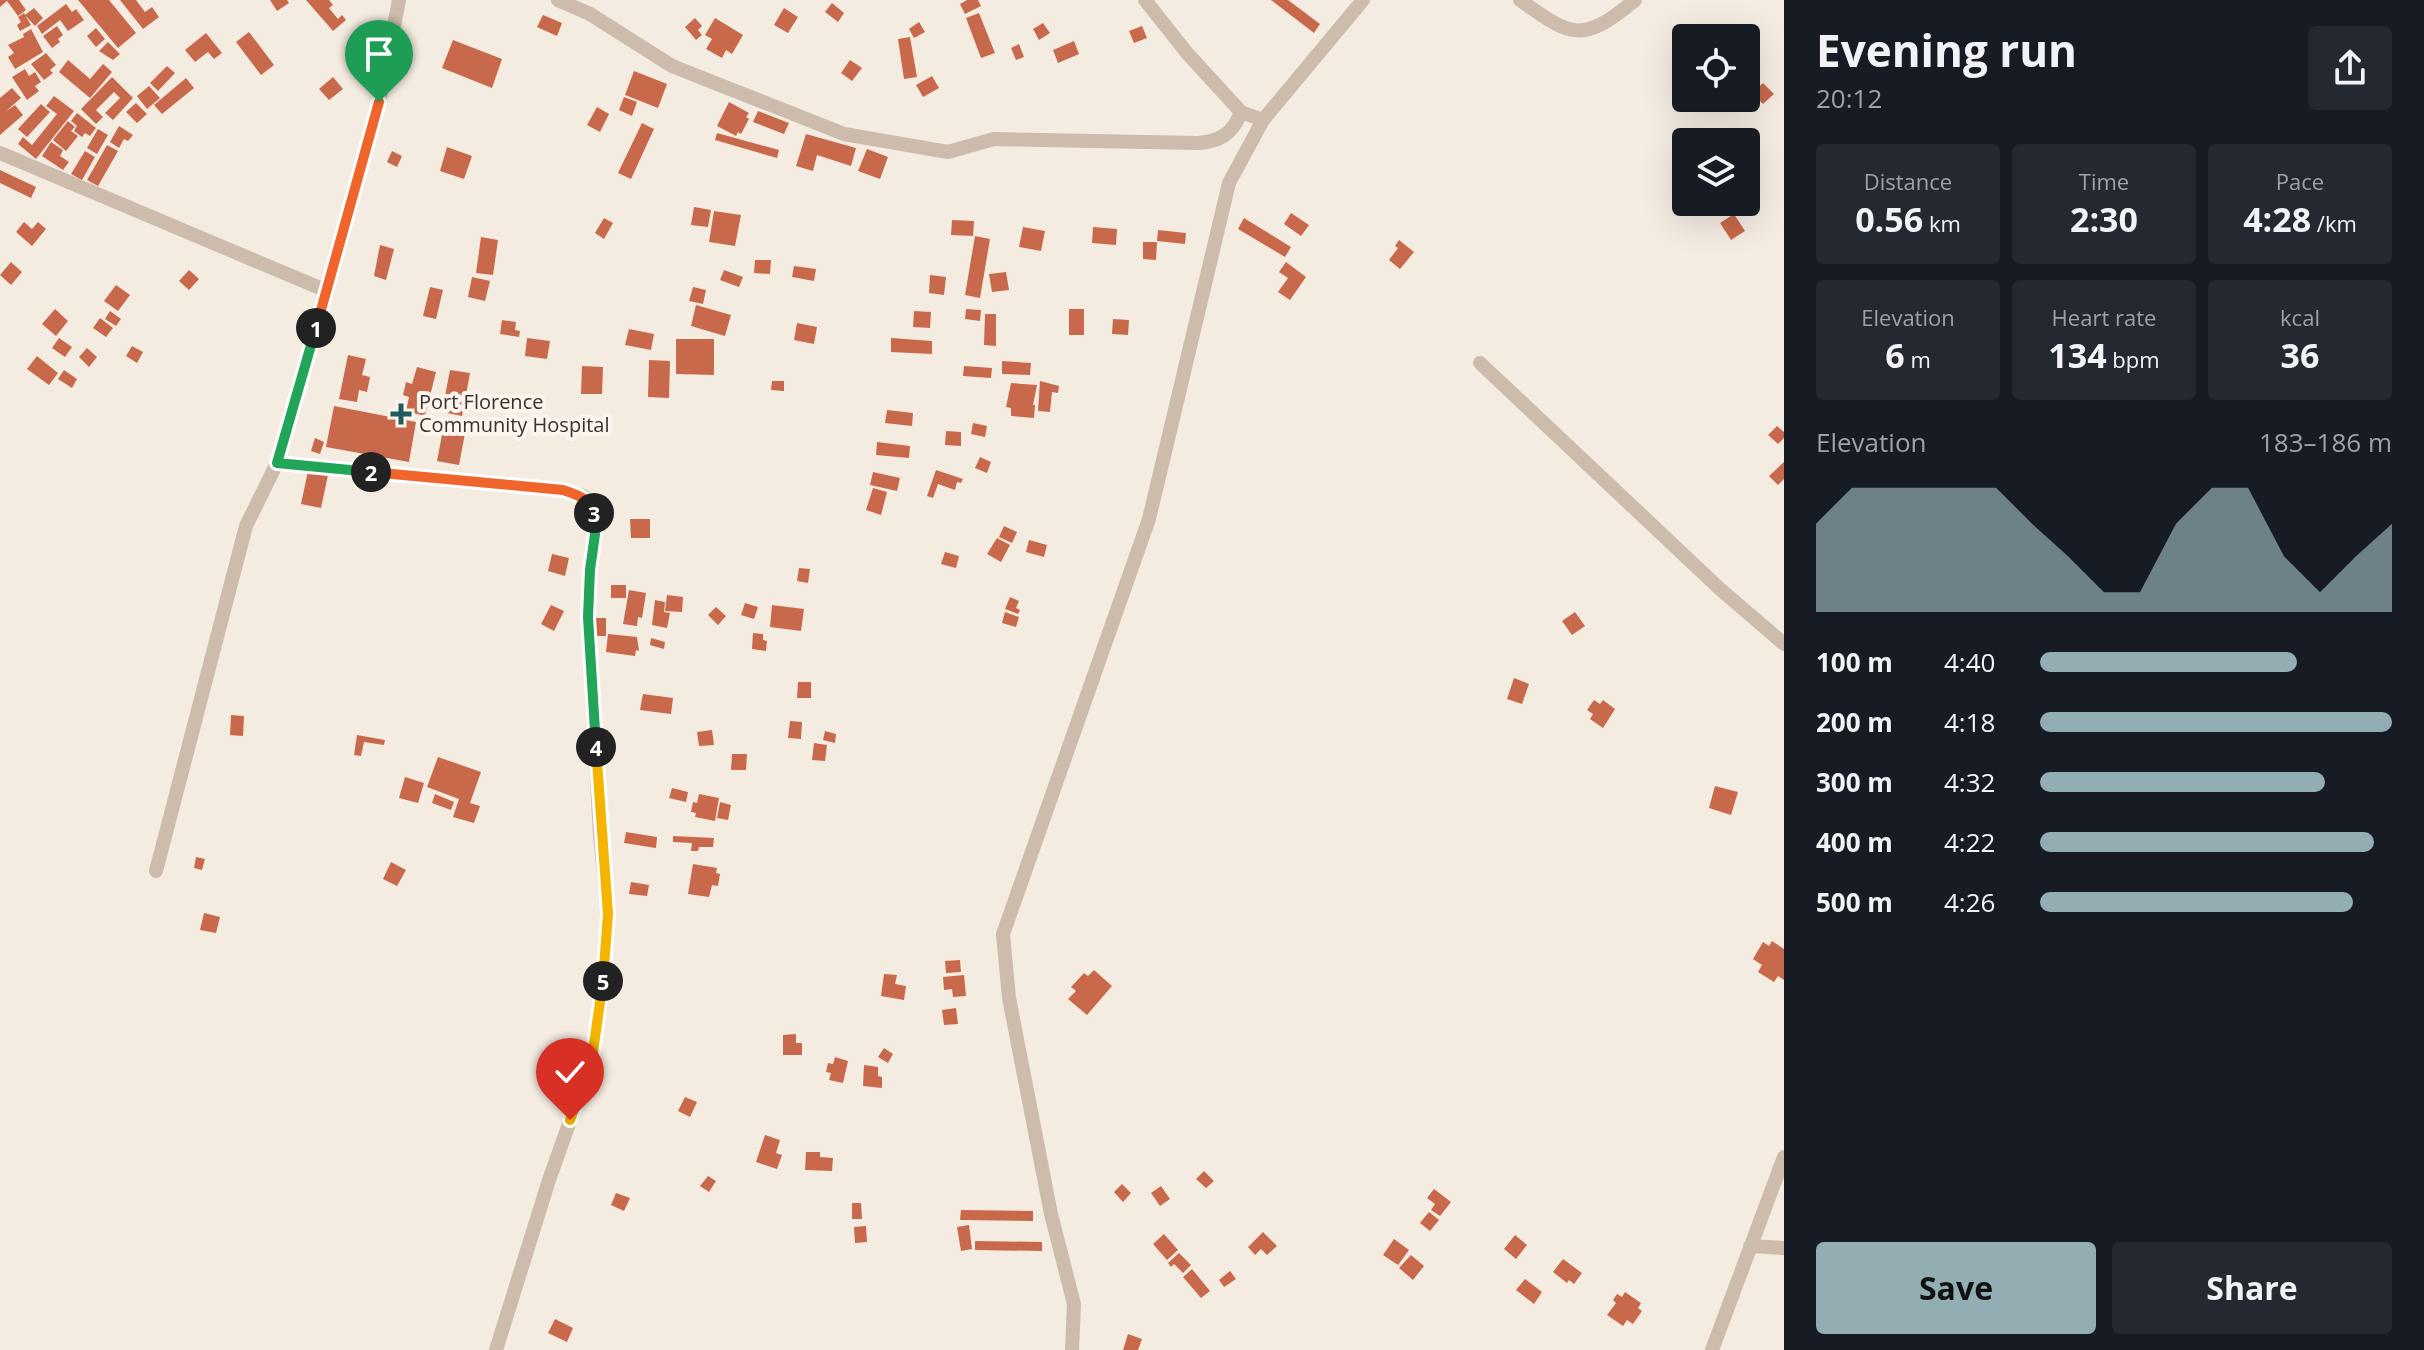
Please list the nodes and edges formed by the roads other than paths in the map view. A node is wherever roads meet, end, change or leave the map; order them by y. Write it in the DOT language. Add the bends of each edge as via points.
graph roads {
  1 [pos="399,0"];
  2 [pos="558,0"];
  3 [pos="1145,0"];
  4 [pos="1363,0"];
  5 [pos="1520,0"];
  6 [pos="1635,0"];
  7 [pos="1241,112"];
  8 [pos="1263,120"];
  9 [pos="0,153"];
  10 [pos="327,291"];
  11 [pos="1480,363"];
  12 [pos="277,463"];
  13 [pos="1784,644"];
  14 [pos="156,871"];
  15 [pos="1784,1157"];
  16 [pos="1750,1246"];
  17 [pos="1784,1248"];
  18 [pos="496,1350"];
  19 [pos="1072,1350"];
  20 [pos="1712,1350"];
  1 -- 10 [label="street" via="379,102"];
  2 -- 7 [label="street" via="672,66 790,115 844,134 948,152 994,139 1210,142 1229,133"];
  3 -- 7 [label="street"];
  4 -- 8 [label="street"];
  5 -- 6 [label="street" via="1571,32 1596,28"];
  7 -- 8 [label="street"];
  8 -- 19 [label="street" via="1229,183 1149,519 1003,934 1009,998 1074,1304"];
  9 -- 10 [label="street"];
  10 -- 12 [label="street"];
  11 -- 13 [label="street"];
  12 -- 14 [label="street" via="246,526"];
  12 -- 18 [label="street" via="563,490 583,496 594,514 588,617 608,914 601,1002 592,1059"];
  15 -- 16 [label="street"];
  16 -- 17 [label="street"];
  16 -- 20 [label="street"];
}
